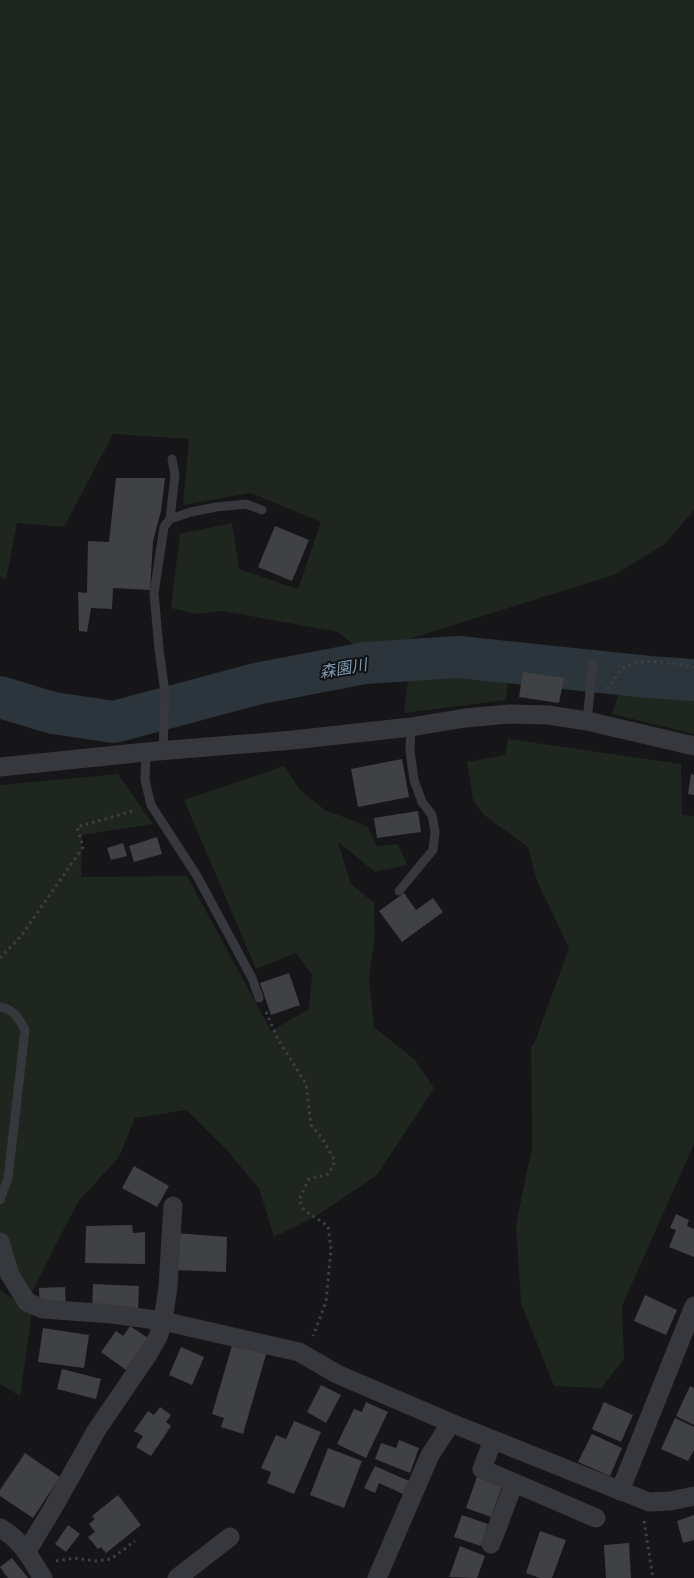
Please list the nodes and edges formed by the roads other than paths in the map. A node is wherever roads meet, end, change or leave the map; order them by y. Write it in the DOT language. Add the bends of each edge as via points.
graph roads {
  1 [pos="172,459"];
  2 [pos="262,510"];
  3 [pos="170,519"];
  4 [pos="593,663"];
  5 [pos="587,721"];
  6 [pos="411,727"];
  7 [pos="694,746"];
  8 [pos="155,751"];
  9 [pos="0,767"];
  10 [pos="399,890"];
  11 [pos="259,998"];
  12 [pos="0,1007"];
  13 [pos="0,1200"];
  14 [pos="173,1206"];
  15 [pos="0,1242"];
  16 [pos="694,1306"];
  17 [pos="163,1321"];
  18 [pos="451,1423"];
  19 [pos="493,1440"];
  20 [pos="514,1483"];
  21 [pos="620,1491"];
  22 [pos="694,1496"];
  23 [pos="596,1518"];
  24 [pos="0,1528"];
  25 [pos="230,1537"];
  26 [pos="491,1544"];
  27 [pos="34,1564"];
  28 [pos="177,1578"];
  29 [pos="378,1578"];
  1 -- 3 [label="lane" via="175,475"];
  2 -- 3 [label="lane" via="246,504 216,507"];
  3 -- 8 [label="lane" via="164,527 154,593 165,693 165,716"];
  4 -- 5 [label="lane"];
  5 -- 6 [label="street" via="510,714"];
  5 -- 7 [label="street"];
  6 -- 8 [label="street"];
  6 -- 10 [label="lane" via="414,780 422,802 432,814 435,832 433,850"];
  8 -- 9 [label="street"];
  8 -- 11 [label="lane" via="145,780 152,805 197,876 252,978"];
  12 -- 13 [label="lane" via="14,1013 25,1030 8,1178"];
  14 -- 17 [label="street"];
  15 -- 17 [label="street" via="10,1275 27,1302 43,1309"];
  16 -- 21 [label="street"];
  17 -- 18 [label="street" via="299,1352 337,1374"];
  17 -- 27 [label="street" via="147,1356 96,1431 53,1508"];
  18 -- 19 [label="street"];
  18 -- 29 [label="street" via="430,1455"];
  19 -- 20 [label="street" via="482,1469"];
  19 -- 21 [label="street"];
  20 -- 23 [label="street"];
  20 -- 26 [label="street"];
  21 -- 22 [label="street" via="649,1502"];
  24 -- 27 [label="street" via="16,1539"];
  25 -- 28 [label="street"];
}
